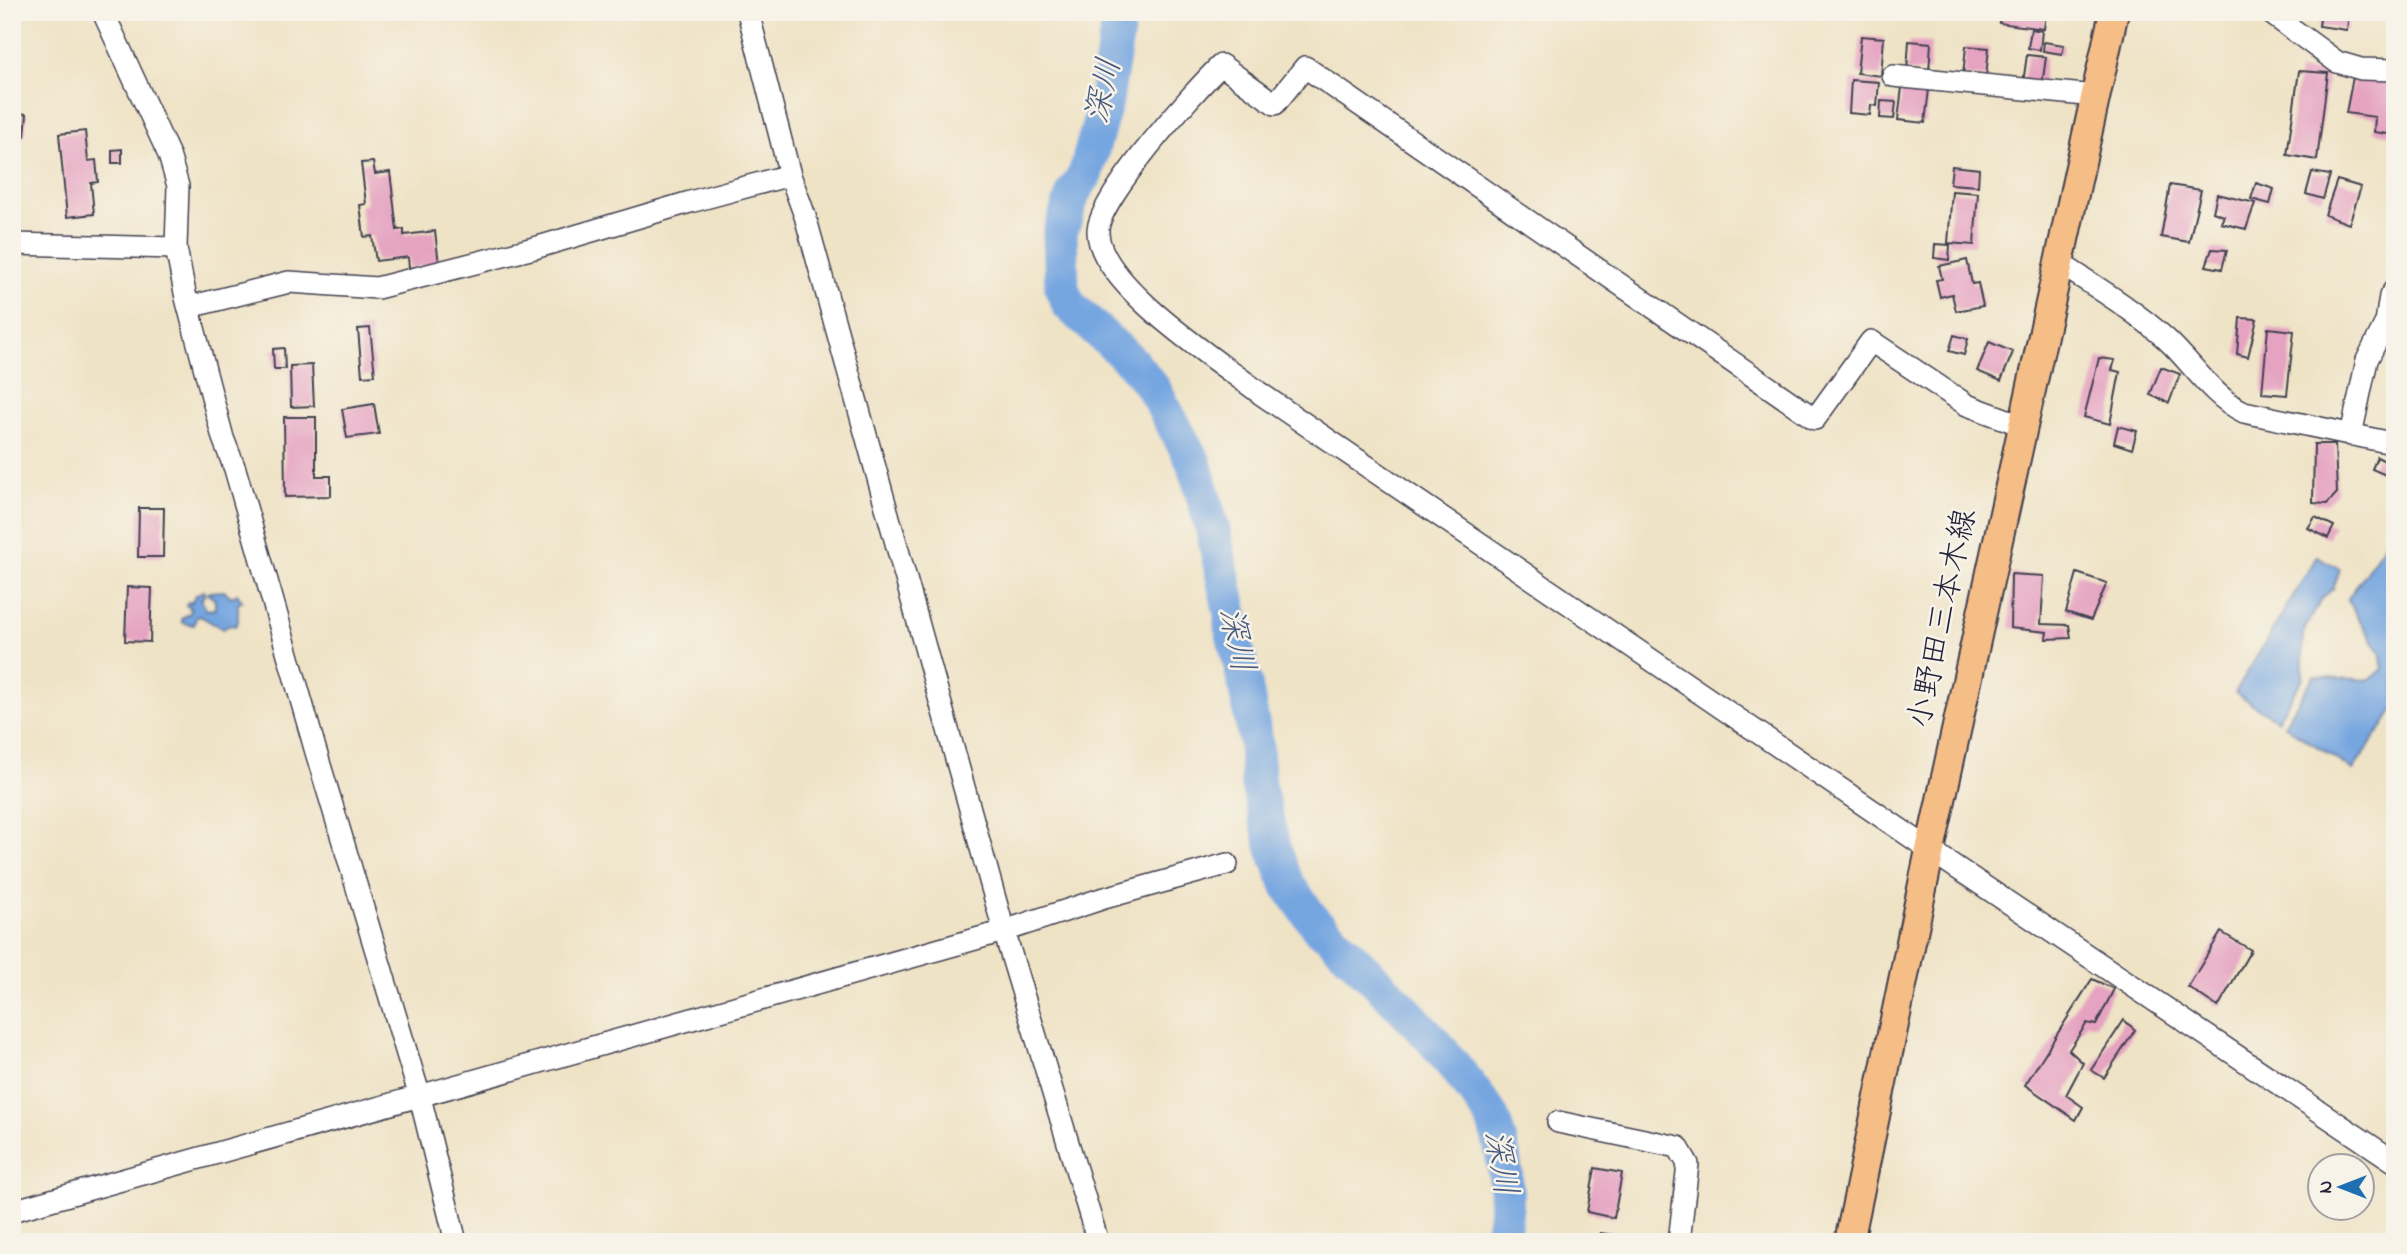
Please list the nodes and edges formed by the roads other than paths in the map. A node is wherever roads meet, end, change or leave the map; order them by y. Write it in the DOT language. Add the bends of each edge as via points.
graph roads {
  1 [pos="103,12"];
  2 [pos="748,12"];
  3 [pos="2114,12"];
  4 [pos="2269,12"];
  5 [pos="2395,70"];
  6 [pos="1893,76"];
  7 [pos="2095,96"];
  8 [pos="790,175"];
  9 [pos="12,244"];
  10 [pos="176,248"];
  11 [pos="2058,262"];
  12 [pos="2395,289"];
  13 [pos="189,307"];
  14 [pos="2024,426"];
  15 [pos="2351,435"];
  16 [pos="2395,446"];
  17 [pos="1930,850"];
  18 [pos="1227,864"];
  19 [pos="1004,931"];
  20 [pos="420,1097"];
  21 [pos="1558,1122"];
  22 [pos="2395,1163"];
  23 [pos="12,1211"];
  24 [pos="456,1242"];
  25 [pos="1098,1242"];
  26 [pos="1679,1242"];
  27 [pos="1849,1242"];
  1 -- 10 [label="street" via="169,155 178,186"];
  2 -- 8 [label="street"];
  3 -- 7 [label="main road, 小野田三本木線"];
  4 -- 5 [label="street" via="2337,62 2361,69"];
  6 -- 7 [label="street"];
  7 -- 11 [label="main road, 小野田三本木線"];
  8 -- 13 [label="street" via="377,288 289,282"];
  8 -- 19 [label="street" via="813,242"];
  9 -- 10 [label="street"];
  10 -- 13 [label="street"];
  11 -- 14 [label="main road, 小野田三本木線"];
  11 -- 15 [label="street" via="2165,337 2234,407"];
  12 -- 15 [label="street" via="2368,360"];
  13 -- 20 [label="street" via="223,438"];
  14 -- 17 [label="main road, 小野田三本木線"];
  14 -- 17 [label="street" via="1967,405 1871,341 1815,419 1304,67 1275,104 1221,65 1192,93 1120,184 1097,229 1101,250 1127,287 1261,394"];
  15 -- 16 [label="street"];
  17 -- 22 [label="street"];
  17 -- 27 [label="main road, 小野田三本木線"];
  18 -- 19 [label="street"];
  19 -- 20 [label="street"];
  19 -- 25 [label="street"];
  20 -- 23 [label="street"];
  20 -- 24 [label="street"];
  21 -- 26 [label="street" via="1678,1147 1688,1164"];
}
